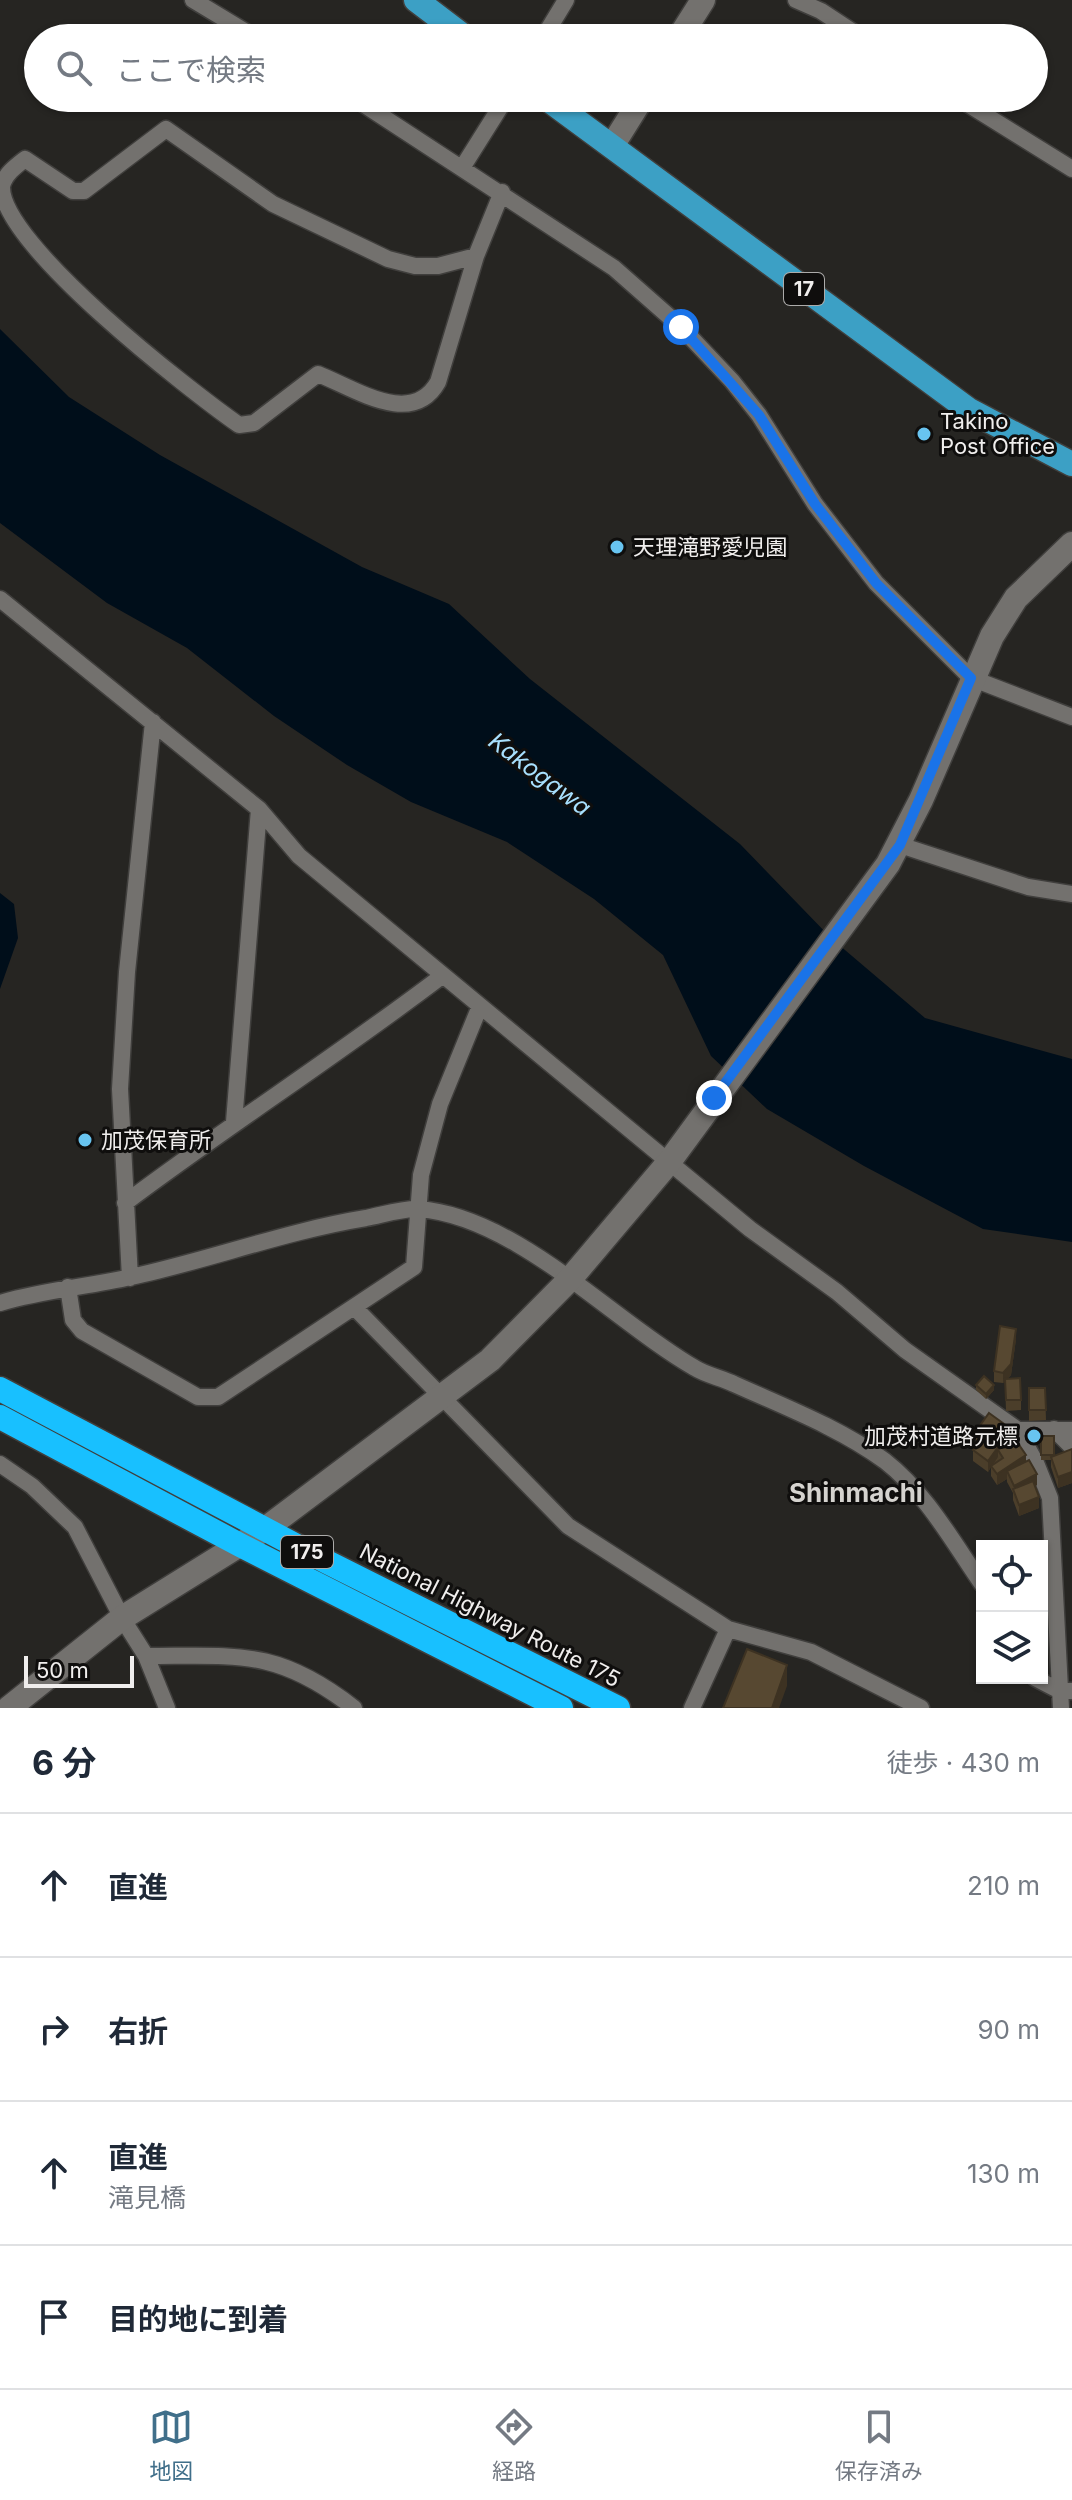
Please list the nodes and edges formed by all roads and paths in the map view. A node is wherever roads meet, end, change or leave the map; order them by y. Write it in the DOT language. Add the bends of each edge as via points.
graph roads {
  1 [pos="193,0"];
  2 [pos="416,0"];
  3 [pos="566,0"];
  4 [pos="703,0"];
  5 [pos="796,0"];
  6 [pos="233,24"];
  7 [pos="448,24"];
  8 [pos="551,24"];
  9 [pos="688,24"];
  10 [pos="841,24"];
  11 [pos="376,112"];
  12 [pos="497,112"];
  13 [pos="565,112"];
  14 [pos="633,112"];
  15 [pos="980,112"];
  16 [pos="612,146"];
  17 [pos="462,168"];
  18 [pos="1072,169"];
  19 [pos="502,192"];
  20 [pos="476,256"];
  21 [pos="1072,464"];
  22 [pos="1072,544"];
  23 [pos="0,599"];
  24 [pos="971,678"];
  25 [pos="1072,717"];
  26 [pos="153,722"];
  27 [pos="259,809"];
  28 [pos="894,854"];
  29 [pos="1072,894"];
  30 [pos="442,976"];
  31 [pos="480,1006"];
  32 [pos="234,1122"];
  33 [pos="669,1162"];
  34 [pos="125,1203"];
  35 [pos="418,1209"];
  36 [pos="130,1278"];
  37 [pos="571,1278"];
  38 [pos="68,1287"];
  39 [pos="0,1303"];
  40 [pos="355,1308"];
  41 [pos="0,1389"];
  42 [pos="441,1397"];
  43 [pos="0,1417"];
  44 [pos="1054,1429"];
  45 [pos="1018,1430"];
  46 [pos="1072,1430"];
  47 [pos="1072,1447"];
  48 [pos="0,1464"];
  49 [pos="265,1529"];
  50 [pos="240,1545"];
  51 [pos="976,1575"];
  52 [pos="122,1618"];
  53 [pos="728,1629"];
  54 [pos="146,1656"];
  55 [pos="1044,1684"];
  56 [pos="1064,1697"];
  57 [pos="9,1708"];
  58 [pos="167,1708"];
  59 [pos="354,1708"];
  60 [pos="561,1708"];
  61 [pos="618,1708"];
  62 [pos="692,1708"];
  63 [pos="921,1708"];
  1 -- 6 [label="street"];
  2 -- 7 [label="main road"];
  3 -- 8 [label="street"];
  4 -- 9 [label="street"];
  5 -- 10 [label="street"];
  11 -- 17 [label="street"];
  12 -- 17 [label="street"];
  13 -- 16 [label="main road, 17"];
  14 -- 16 [label="street"];
  15 -- 18 [label="street"];
  16 -- 21 [label="main road, 17" via="969,410"];
  17 -- 19 [label="street"];
  19 -- 20 [label="street"];
  19 -- 24 [label="street" via="614,268 681,327 759,415 815,504 876,583"];
  20 -- 20 [label="street" via="438,266 388,259 273,204 166,129 84,191 73,191 25,159 2,186 4,208 15,229 48,266 128,341 239,425 254,423 318,374 395,405 419,405 438,382"];
  22 -- 24 [label="street" via="1016,598"];
  23 -- 26 [label="street"];
  24 -- 25 [label="street"];
  24 -- 28 [label="street"];
  26 -- 27 [label="street"];
  26 -- 34 [label="street" via="120,1089"];
  27 -- 30 [label="street" via="299,856"];
  27 -- 32 [label="street"];
  28 -- 29 [label="street"];
  28 -- 33 [label="street"];
  30 -- 31 [label="street"];
  30 -- 32 [label="street" via="337,1056"];
  31 -- 33 [label="street"];
  31 -- 35 [label="street" via="440,1104 421,1175"];
  32 -- 34 [label="street"];
  33 -- 37 [label="street"];
  33 -- 45 [label="street" via="925,1364"];
  34 -- 36 [label="street"];
  35 -- 36 [label="street" via="335,1223"];
  35 -- 37 [label="street" via="491,1231"];
  35 -- 40 [label="street" via="414,1267"];
  36 -- 38 [label="street"];
  37 -- 42 [label="street" via="490,1360"];
  37 -- 51 [label="street" via="698,1371 830,1428 883,1460 940,1521"];
  38 -- 39 [label="street"];
  38 -- 40 [label="street" via="73,1320 82,1331 209,1399"];
  40 -- 42 [label="street"];
  41 -- 49 [label="highway, National Highway Route 175 / 175"];
  42 -- 49 [label="street"];
  42 -- 53 [label="street" via="568,1526"];
  43 -- 50 [label="highway, 175"];
  44 -- 45 [label="street"];
  44 -- 46 [label="street"];
  44 -- 47 [label="street"];
  45 -- 56 [label="street" via="1050,1498"];
  48 -- 52 [label="street" via="75,1527"];
  49 -- 50 [label="street"];
  49 -- 61 [label="highway, National Highway Route 175 / 175"];
  50 -- 52 [label="street"];
  50 -- 60 [label="highway, 175"];
  52 -- 54 [label="street"];
  52 -- 57 [label="street"];
  53 -- 62 [label="street"];
  53 -- 63 [label="street" via="811,1652"];
  54 -- 58 [label="street"];
  54 -- 59 [label="street" via="257,1658 326,1686"];
  55 -- 56 [label="street"];
}
